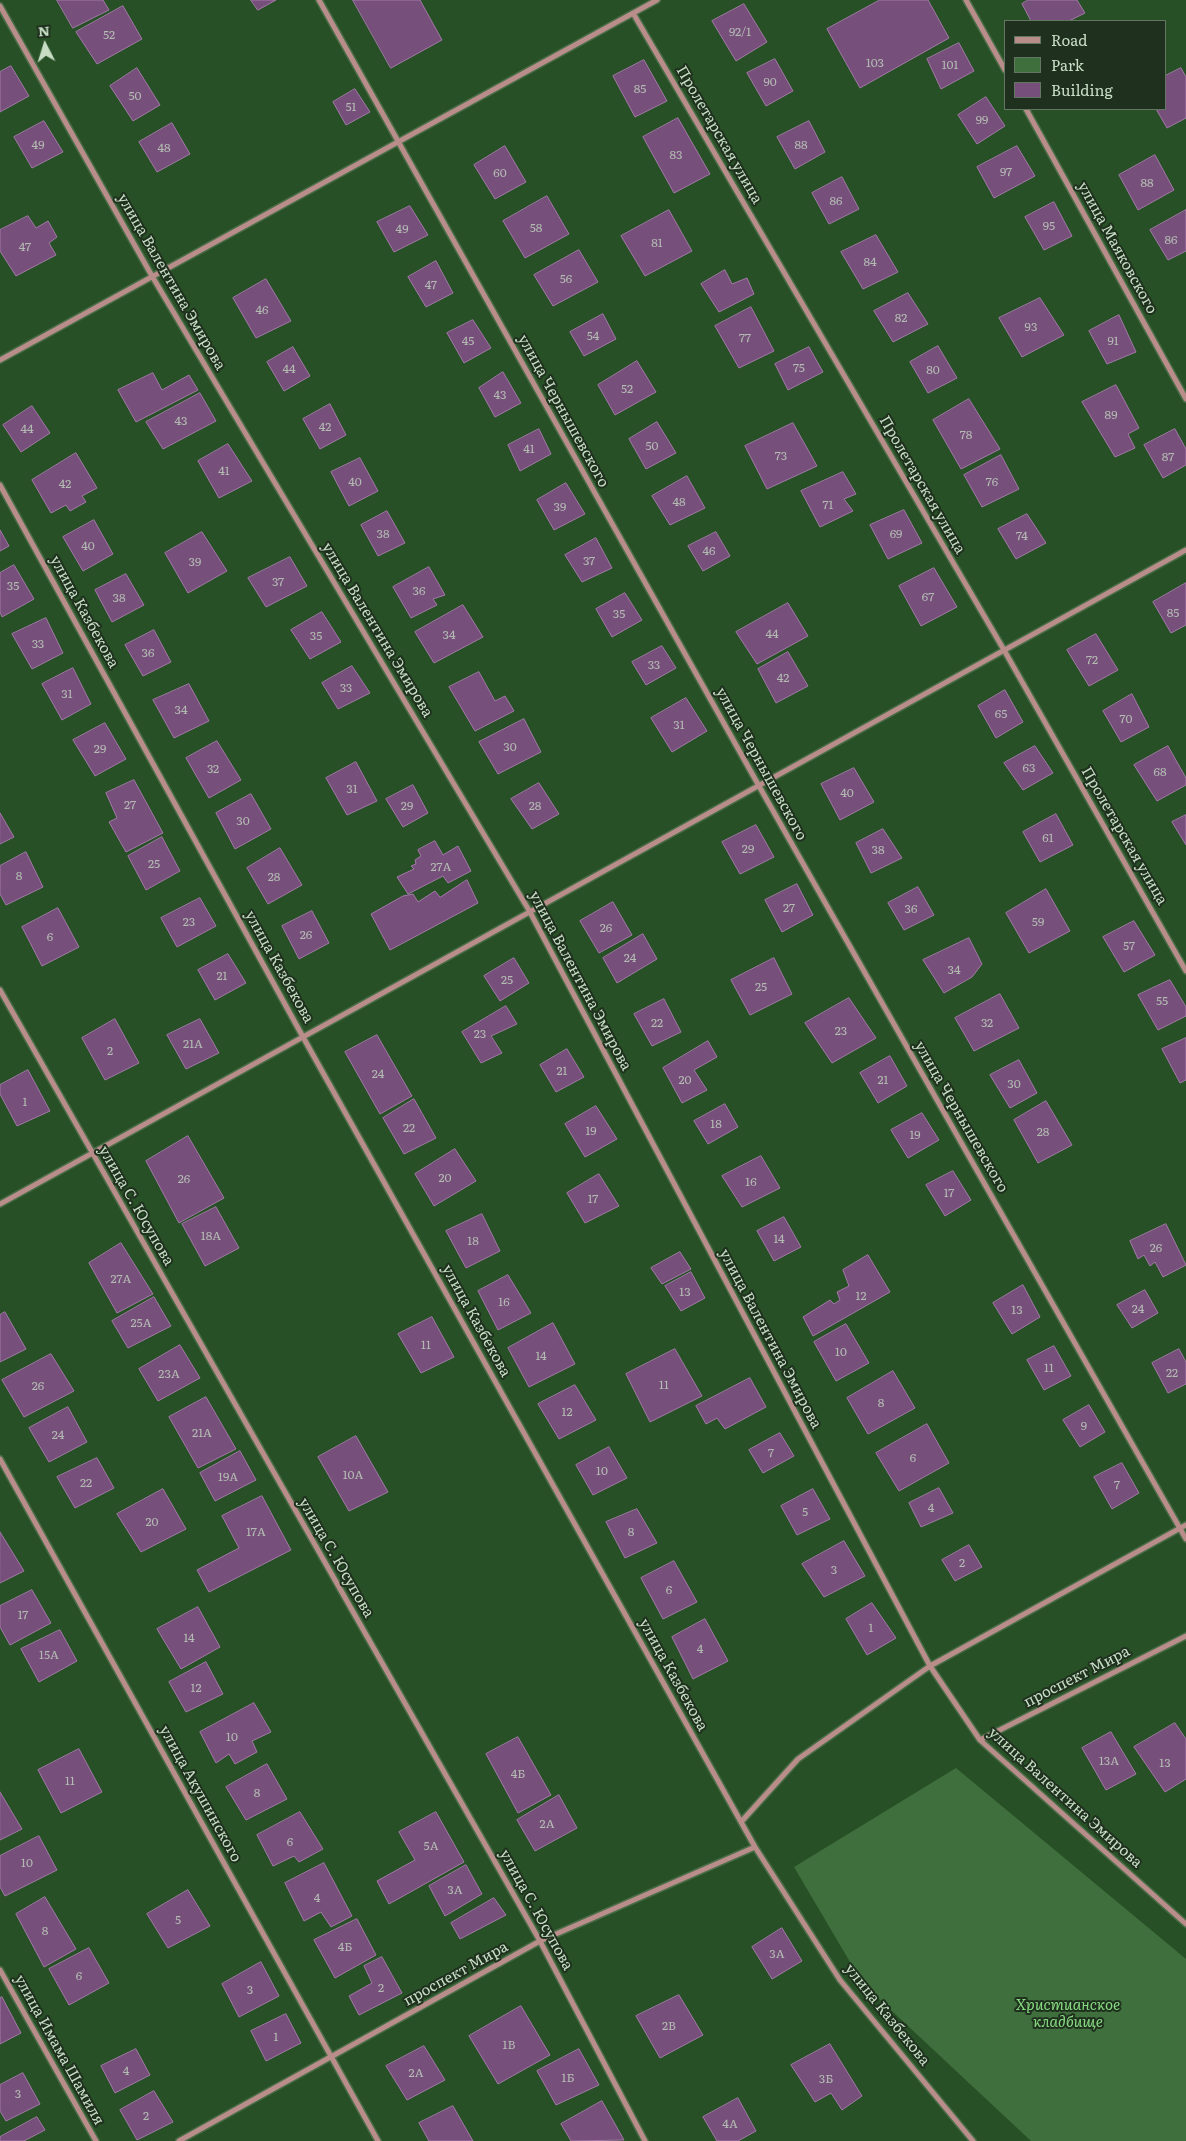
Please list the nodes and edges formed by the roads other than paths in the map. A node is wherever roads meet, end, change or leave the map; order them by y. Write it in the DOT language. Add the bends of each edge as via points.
graph roads {
  1 [pos="319,0"];
  2 [pos="657,0"];
  3 [pos="966,0"];
  4 [pos="0,6"];
  5 [pos="633,13"];
  6 [pos="1004,68"];
  7 [pos="1027,110"];
  8 [pos="398,142"];
  9 [pos="152,276"];
  10 [pos="0,360"];
  11 [pos="1186,399"];
  12 [pos="0,485"];
  13 [pos="1186,550"];
  14 [pos="1004,650"];
  15 [pos="759,786"];
  16 [pos="530,912"];
  17 [pos="1186,971"];
  18 [pos="0,990"];
  19 [pos="303,1037"];
  20 [pos="92,1153"];
  21 [pos="0,1204"];
  22 [pos="0,1459"];
  23 [pos="1186,1525"];
  24 [pos="1180,1528"];
  25 [pos="1186,1538"];
  26 [pos="1186,1636"];
  27 [pos="930,1666"];
  28 [pos="980,1740"];
  29 [pos="741,1822"];
  30 [pos="755,1847"];
  31 [pos="1186,1924"];
  32 [pos="540,1941"];
  33 [pos="0,1970"];
  34 [pos="332,2056"];
  35 [pos="96,2141"];
  36 [pos="179,2141"];
  37 [pos="378,2141"];
  38 [pos="645,2141"];
  39 [pos="973,2141"];
  1 -- 8 [label="street, улица Чернышевского"];
  2 -- 5 [label="street"];
  3 -- 6 [label="street"];
  4 -- 9 [label="street, улица Валентина Эмирова"];
  5 -- 8 [label="street"];
  5 -- 14 [label="street, Пролетарская улица"];
  7 -- 11 [label="street, улица Маяковского"];
  8 -- 9 [label="street"];
  8 -- 15 [label="street, улица Чернышевского"];
  9 -- 10 [label="street"];
  9 -- 16 [label="street, улица Валентина Эмирова"];
  12 -- 19 [label="street, улица Казбекова"];
  13 -- 14 [label="street"];
  14 -- 15 [label="street"];
  14 -- 17 [label="street, Пролетарская улица"];
  15 -- 16 [label="street"];
  15 -- 24 [label="street, улица Чернышевского"];
  16 -- 19 [label="street"];
  16 -- 27 [label="street, улица Валентина Эмирова"];
  18 -- 20 [label="street, улица С. Юсупова"];
  19 -- 20 [label="street"];
  19 -- 29 [label="street, улица Казбекова"];
  20 -- 21 [label="street"];
  20 -- 32 [label="street, улица С. Юсупова"];
  22 -- 34 [label="street, улица Акушинского"];
  23 -- 24 [label="street"];
  24 -- 25 [label="street, улица Чернышевского"];
  24 -- 27 [label="street"];
  26 -- 28 [label="street, проспект Мира"];
  27 -- 28 [label="street, улица Валентина Эмирова"];
  27 -- 29 [label="street" via="798,1759"];
  28 -- 31 [label="street, улица Валентина Эмирова"];
  29 -- 30 [label="street, улица Казбекова"];
  30 -- 32 [label="street, проспект Мира"];
  30 -- 39 [label="street, улица Казбекова" via="840,1980"];
  32 -- 34 [label="street, проспект Мира"];
  32 -- 38 [label="street, улица С. Юсупова"];
  33 -- 35 [label="street, улица Имама Шамиля"];
  34 -- 36 [label="street, проспект Мира"];
  34 -- 37 [label="street, улица Акушинского"];
}
